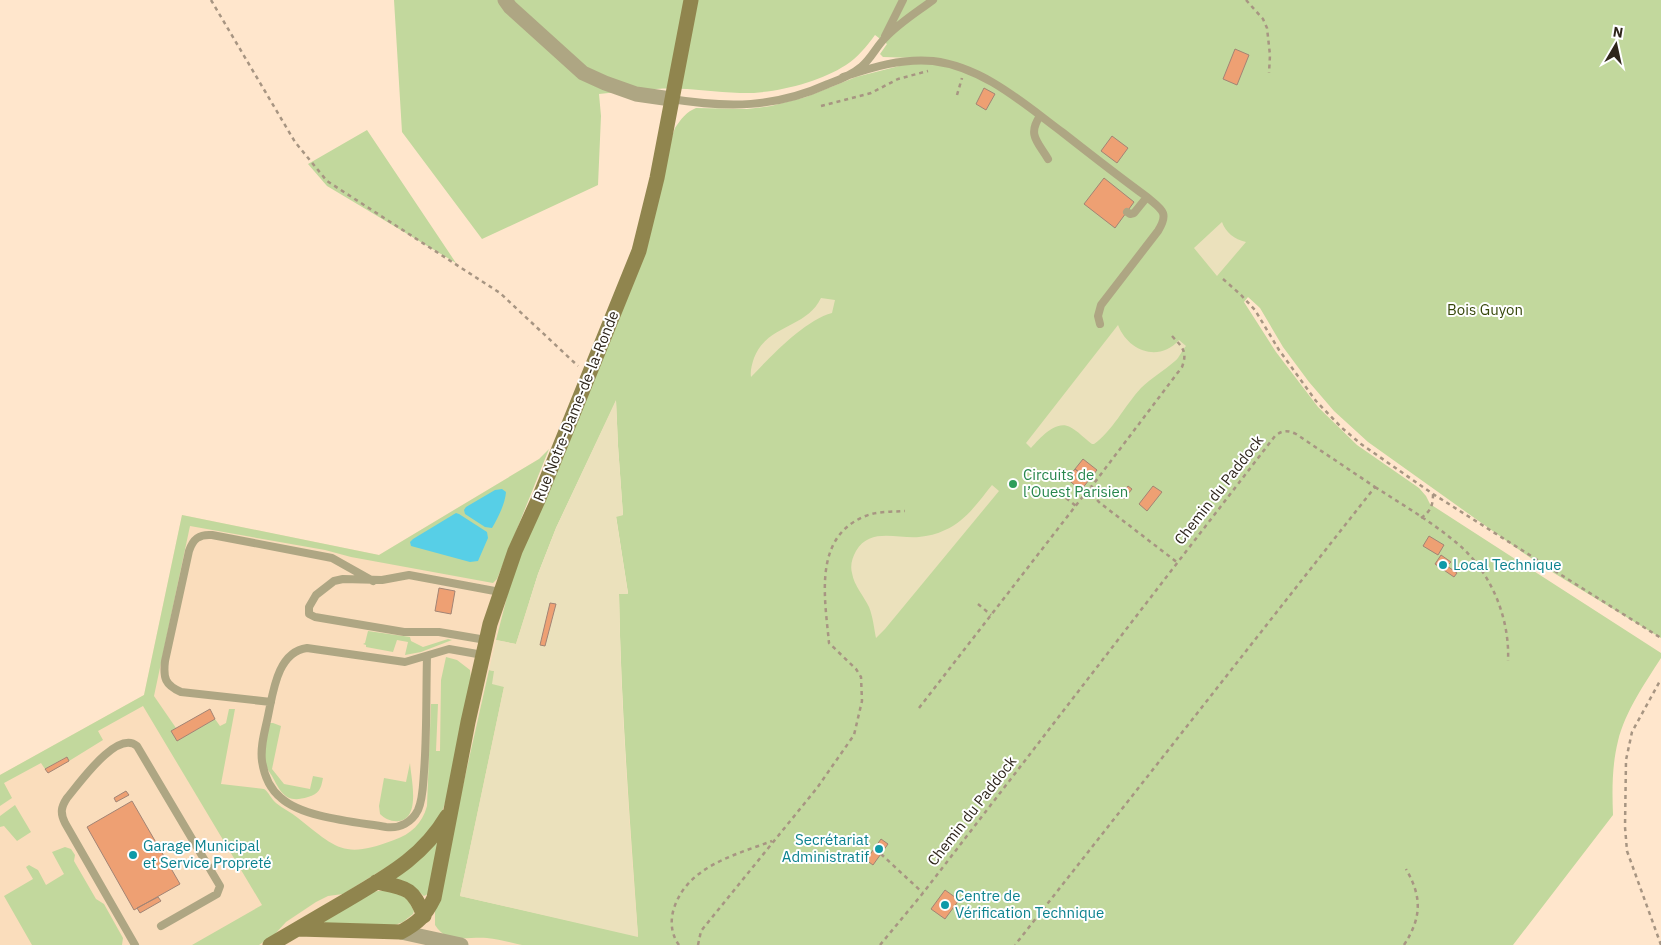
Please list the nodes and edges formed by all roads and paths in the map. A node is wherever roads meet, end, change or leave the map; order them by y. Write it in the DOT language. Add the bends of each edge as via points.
graph roads {
  1 [pos="211,0"];
  2 [pos="505,0"];
  3 [pos="691,0"];
  4 [pos="903,0"];
  5 [pos="933,0"];
  6 [pos="1246,0"];
  7 [pos="884,38"];
  8 [pos="941,63"];
  9 [pos="965,70"];
  10 [pos="1269,73"];
  11 [pos="844,77"];
  12 [pos="957,94"];
  13 [pos="671,99"];
  14 [pos="820,106"];
  15 [pos="1040,116"];
  16 [pos="1048,159"];
  17 [pos="1147,197"];
  18 [pos="1128,212"];
  19 [pos="1223,279"];
  20 [pos="1100,324"];
  21 [pos="1172,336"];
  22 [pos="588,376"];
  23 [pos="1092,486"];
  24 [pos="1375,487"];
  25 [pos="1434,494"];
  26 [pos="1066,498"];
  27 [pos="1076,506"];
  28 [pos="905,511"];
  29 [pos="1422,518"];
  30 [pos="1178,563"];
  31 [pos="373,581"];
  32 [pos="500,592"];
  33 [pos="978,604"];
  34 [pos="991,615"];
  35 [pos="1661,638"];
  36 [pos="485,648"];
  37 [pos="427,656"];
  38 [pos="1508,661"];
  39 [pos="1661,679"];
  40 [pos="271,702"];
  41 [pos="919,708"];
  42 [pos="451,809"];
  43 [pos="773,841"];
  44 [pos="881,854"];
  45 [pos="1406,869"];
  46 [pos="376,882"];
  47 [pos="923,893"];
  48 [pos="424,916"];
  49 [pos="161,926"];
  50 [pos="298,928"];
  51 [pos="401,932"];
  52 [pos="136,945"];
  53 [pos="270,945"];
  54 [pos="461,945"];
  55 [pos="679,945"];
  56 [pos="698,945"];
  57 [pos="880,945"];
  58 [pos="1015,945"];
  59 [pos="1404,945"];
  60 [pos="1661,945"];
  1 -- 22 [label="path" via="295,142 326,181 500,293"];
  2 -- 13 [label="street" via="583,73 636,94"];
  3 -- 13 [label="main road, Rue Notre-Dame-de-la-Ronde"];
  4 -- 7 [label="lane"];
  5 -- 7 [label="lane"];
  6 -- 10 [label="path" via="1267,28"];
  7 -- 11 [label="lane" via="861,68"];
  8 -- 9 [label="lane"];
  8 -- 11 [label="lane" via="903,61"];
  8 -- 14 [label="path" via="930,71 898,79 871,93"];
  9 -- 12 [label="path"];
  9 -- 15 [label="lane" via="989,80"];
  11 -- 13 [label="lane" via="802,95 756,105"];
  13 -- 22 [label="main road, Rue Notre-Dame-de-la-Ronde" via="657,178 639,251"];
  15 -- 16 [label="lane" via="1033,133"];
  15 -- 17 [label="lane"];
  17 -- 18 [label="lane" via="1134,213"];
  17 -- 20 [label="lane" via="1164,212 1163,223 1101,304"];
  19 -- 25 [label="path" via="1250,304 1309,392 1342,428"];
  21 -- 23 [label="path" via="1184,350 1182,368"];
  22 -- 32 [label="main road, Rue Notre-Dame-de-la-Ronde"];
  23 -- 27 [label="path"];
  23 -- 30 [label="path" via="1092,492 1100,503"];
  24 -- 29 [label="path"];
  24 -- 30 [label="path, Chemin du Paddock" via="1296,434 1290,431 1278,433"];
  24 -- 58 [label="path"];
  25 -- 29 [label="path" via="1433,504"];
  25 -- 35 [label="path"];
  26 -- 27 [label="path"];
  27 -- 34 [label="path"];
  28 -- 43 [label="path" via="864,517 844,530 828,556 824,586 829,643 861,677 860,716 849,743 818,788"];
  29 -- 38 [label="path" via="1458,544 1482,572 1500,604 1509,644"];
  30 -- 47 [label="path, Chemin du Paddock"];
  31 -- 32 [label="lane" via="409,575"];
  31 -- 36 [label="lane" via="334,581 316,594 310,604 310,615 395,630 439,632"];
  31 -- 40 [label="lane" via="332,558 212,535 194,540 164,661 166,680 181,692"];
  32 -- 36 [label="main road, Rue Notre-Dame-de-la-Ronde"];
  33 -- 34 [label="path"];
  34 -- 41 [label="path"];
  36 -- 37 [label="lane" via="450,649"];
  36 -- 42 [label="main road, Rue Notre-Dame-de-la-Ronde"];
  37 -- 40 [label="lane" via="405,662 301,649 280,670"];
  37 -- 40 [label="lane" via="422,795 416,813 400,826 386,827 315,814 281,799 266,778 262,760 262,743"];
  39 -- 60 [label="path" via="1632,732 1626,760 1625,827 1627,851"];
  42 -- 46 [label="main road, Rue Notre-Dame-de-la-Ronde" via="428,844 411,860"];
  42 -- 48 [label="main road, Rue Notre-Dame-de-la-Ronde" via="438,884"];
  43 -- 55 [label="path" via="733,854 698,875 677,900 672,915 672,932"];
  43 -- 56 [label="path" via="701,931"];
  44 -- 47 [label="path"];
  45 -- 59 [label="path" via="1417,891 1418,903 1416,920"];
  46 -- 48 [label="main road" via="410,892 418,899"];
  46 -- 50 [label="main road, Rue Notre-Dame-de-la-Ronde"];
  47 -- 57 [label="path, Chemin du Paddock"];
  48 -- 51 [label="main road, Rue Notre-Dame-de-la-Ronde"];
  49 -- 52 [label="lane" via="217,894 220,886 137,746 126,742 98,760 67,798 61,813"];
  50 -- 51 [label="main road"];
  50 -- 53 [label="main road, Rue Notre-Dame-de-la-Ronde"];
  51 -- 54 [label="street"];
}
